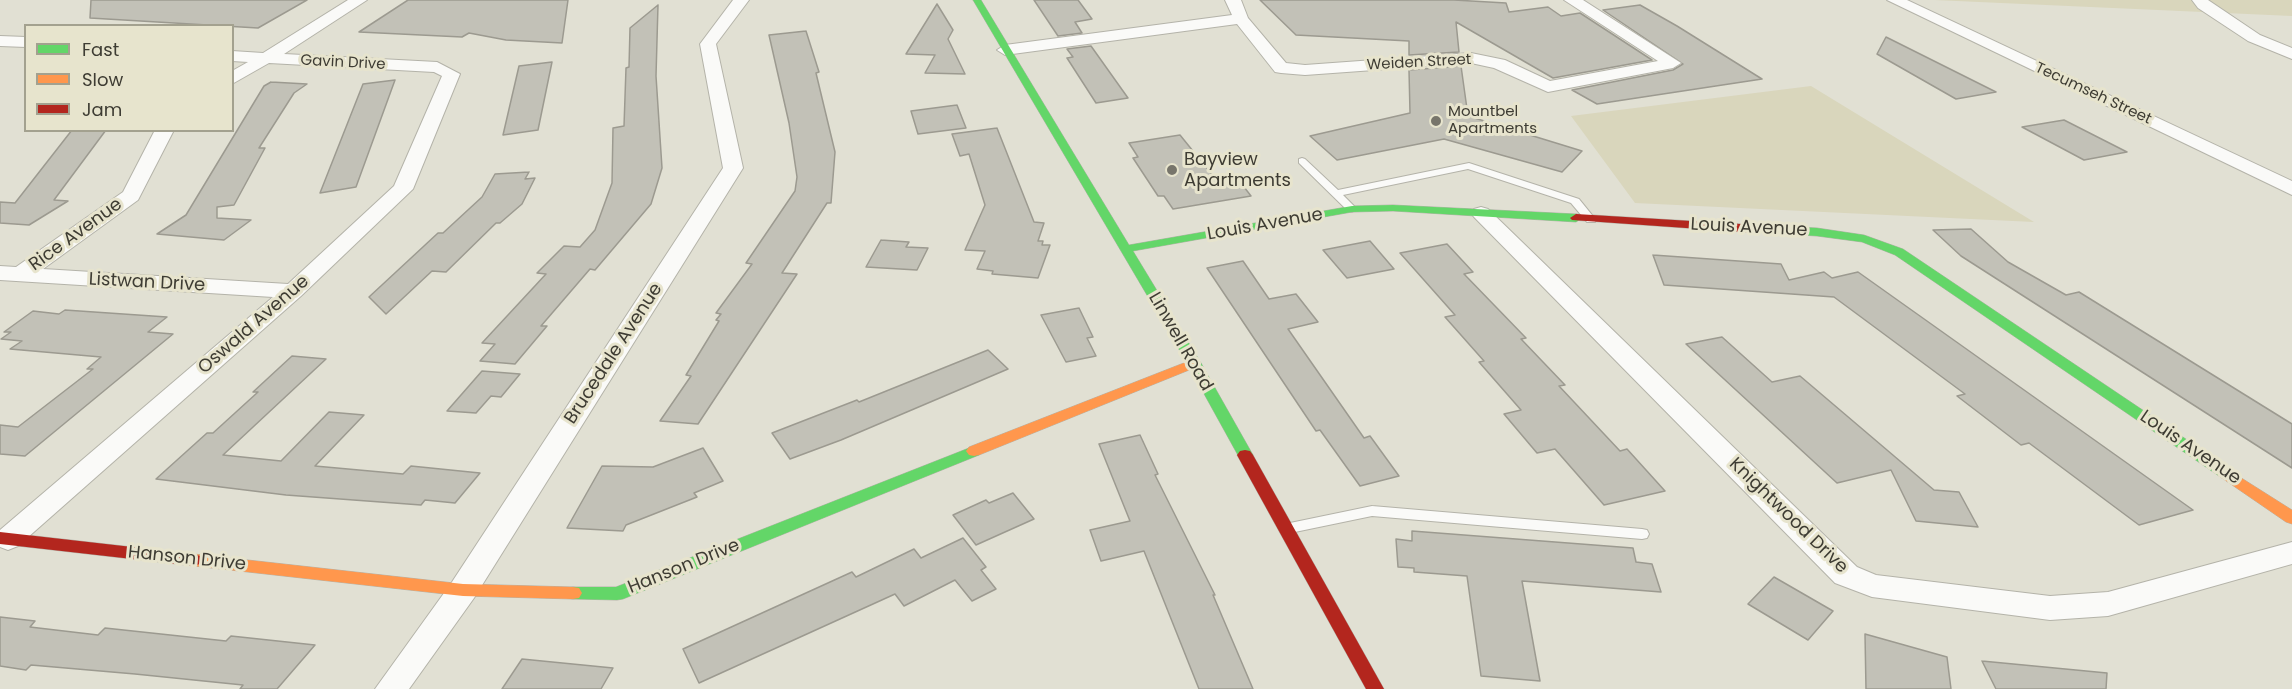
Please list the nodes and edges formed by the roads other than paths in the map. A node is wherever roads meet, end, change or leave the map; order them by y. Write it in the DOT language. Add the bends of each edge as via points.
graph roads {
  1 [pos="359,0"];
  2 [pos="741,0"];
  3 [pos="977,0"];
  4 [pos="1233,0"];
  5 [pos="1572,0"];
  6 [pos="1895,0"];
  7 [pos="2200,0"];
  8 [pos="1241,19"];
  9 [pos="1,41"];
  10 [pos="24,42"];
  11 [pos="1005,50"];
  12 [pos="2292,54"];
  13 [pos="234,56"];
  14 [pos="262,58"];
  15 [pos="451,74"];
  16 [pos="234,78"];
  17 [pos="164,132"];
  18 [pos="1302,161"];
  19 [pos="2292,189"];
  20 [pos="1338,193"];
  21 [pos="1352,209"];
  22 [pos="1481,213"];
  23 [pos="1591,220"];
  24 [pos="1126,249"];
  25 [pos="10,274"];
  26 [pos="293,291"];
  27 [pos="1194,363"];
  28 [pos="2292,518"];
  29 [pos="1286,529"];
  30 [pos="1642,534"];
  31 [pos="4,539"];
  32 [pos="2292,553"];
  33 [pos="463,590"];
  34 [pos="391,689"];
  35 [pos="1375,689"];
  1 -- 14 [label="street"];
  2 -- 33 [label="street, Brucedale Avenue" via="708,44 733,168"];
  3 -- 11 [label="street, Linwell Road"];
  4 -- 8 [label="street, Weiden Street"];
  5 -- 8 [label="street, Weiden Street" via="1673,63 1548,87 1499,64 1471,58 1305,70 1281,68"];
  6 -- 19 [label="street, Tecumseh Street"];
  7 -- 12 [label="street" via="2254,38"];
  8 -- 11 [label="street"];
  9 -- 10 [label="street"];
  11 -- 24 [label="street, Linwell Road"];
  13 -- 14 [label="street, Gavin Drive"];
  14 -- 15 [label="street, Gavin Drive" via="437,68"];
  14 -- 16 [label="street"];
  15 -- 26 [label="street, Oswald Avenue" via="403,189"];
  17 -- 25 [label="street, Rice Avenue" via="131,196"];
  18 -- 20 [label="lane"];
  20 -- 21 [label="lane"];
  20 -- 23 [label="lane" via="1469,166 1575,201"];
  21 -- 22 [label="street, Louis Avenue"];
  21 -- 24 [label="street, Louis Avenue"];
  22 -- 23 [label="street, Louis Avenue"];
  22 -- 32 [label="street, Knightwood Drive" via="1846,575 1872,586 2050,608 2108,604"];
  23 -- 28 [label="street, Louis Avenue" via="1817,232 1864,239 1899,252"];
  24 -- 27 [label="street, Linwell Road"];
  25 -- 26 [label="street, Listwan Drive"];
  26 -- 31 [label="street, Oswald Avenue"];
  27 -- 29 [label="street, Linwell Road"];
  27 -- 33 [label="street, Hanson Drive" via="617,594"];
  29 -- 30 [label="lane" via="1372,511"];
  29 -- 35 [label="street, Linwell Road"];
  31 -- 33 [label="street, Hanson Drive"];
  33 -- 34 [label="street, Brucedale Avenue"];
}
